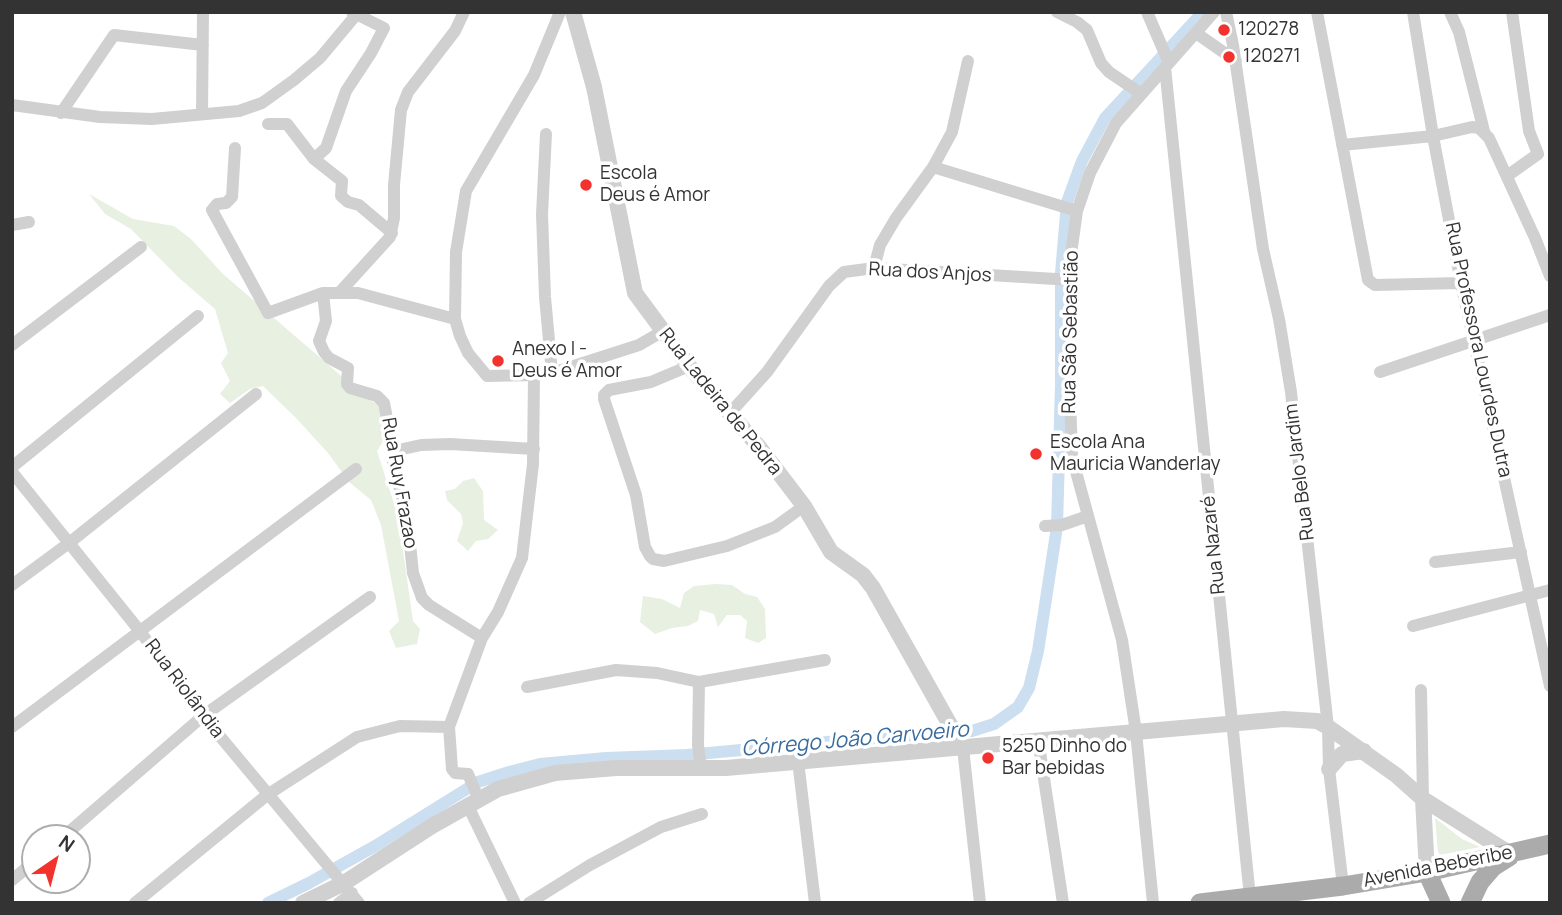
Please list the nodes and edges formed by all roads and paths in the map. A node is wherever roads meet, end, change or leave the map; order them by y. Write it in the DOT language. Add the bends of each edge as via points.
graph roads {
  1 [pos="204,12"];
  2 [pos="464,12"];
  3 [pos="560,12"];
  4 [pos="573,12"];
  5 [pos="1057,12"];
  6 [pos="1147,12"];
  7 [pos="1214,12"];
  8 [pos="1226,12"];
  9 [pos="1317,12"];
  10 [pos="1413,12"];
  11 [pos="1450,12"];
  12 [pos="1513,12"];
  13 [pos="354,14"];
  14 [pos="1196,33"];
  15 [pos="203,45"];
  16 [pos="968,61"];
  17 [pos="1236,61"];
  18 [pos="1167,65"];
  19 [pos="1134,89"];
  20 [pos="12,105"];
  21 [pos="61,113"];
  22 [pos="202,114"];
  23 [pos="268,124"];
  24 [pos="1481,129"];
  25 [pos="546,134"];
  26 [pos="1433,136"];
  27 [pos="1342,145"];
  28 [pos="235,148"];
  29 [pos="314,159"];
  30 [pos="933,167"];
  31 [pos="1507,176"];
  32 [pos="1074,210"];
  33 [pos="29,222"];
  34 [pos="12,225"];
  35 [pos="391,233"];
  36 [pos="141,247"];
  37 [pos="874,268"];
  38 [pos="1550,276"];
  39 [pos="1062,280"];
  40 [pos="1461,283"];
  41 [pos="339,292"];
  42 [pos="323,293"];
  43 [pos="1550,315"];
  44 [pos="198,316"];
  45 [pos="455,319"];
  46 [pos="663,331"];
  47 [pos="1475,340"];
  48 [pos="12,345"];
  49 [pos="689,366"];
  50 [pos="1380,372"];
  51 [pos="552,373"];
  52 [pos="534,375"];
  53 [pos="256,394"];
  54 [pos="730,412"];
  55 [pos="534,449"];
  56 [pos="394,454"];
  57 [pos="356,469"];
  58 [pos="12,470"];
  59 [pos="804,506"];
  60 [pos="1088,516"];
  61 [pos="1045,526"];
  62 [pos="69,543"];
  63 [pos="1521,552"];
  64 [pos="1435,562"];
  65 [pos="12,585"];
  66 [pos="1550,590"];
  67 [pos="1530,595"];
  68 [pos="370,597"];
  69 [pos="1413,626"];
  70 [pos="139,630"];
  71 [pos="482,638"];
  72 [pos="825,660"];
  73 [pos="699,682"];
  74 [pos="1550,686"];
  75 [pos="527,687"];
  76 [pos="1421,690"];
  77 [pos="203,716"];
  78 [pos="1231,724"];
  79 [pos="12,727"];
  80 [pos="449,727"];
  81 [pos="1328,727"];
  82 [pos="1136,732"];
  83 [pos="1038,739"];
  84 [pos="961,744"];
  85 [pos="1364,751"];
  86 [pos="798,761"];
  87 [pos="701,765"];
  88 [pos="1329,769"];
  89 [pos="267,795"];
  90 [pos="474,799"];
  91 [pos="1423,799"];
  92 [pos="702,814"];
  93 [pos="78,824"];
  94 [pos="1550,844"];
  95 [pos="1514,852"];
  96 [pos="1427,872"];
  97 [pos="1343,886"];
  98 [pos="347,887"];
  99 [pos="1250,897"];
  100 [pos="1283,898"];
  101 [pos="135,903"];
  102 [pos="303,903"];
  103 [pos="339,903"];
  104 [pos="515,903"];
  105 [pos="528,903"];
  106 [pos="815,903"];
  107 [pos="980,903"];
  108 [pos="1063,903"];
  109 [pos="1153,903"];
  110 [pos="1200,903"];
  111 [pos="1441,903"];
  112 [pos="1471,903"];
  1 -- 15 [label="street"];
  2 -- 35 [label="street" via="455,31 408,92 401,110"];
  3 -- 45 [label="street" via="534,75 466,191 456,252"];
  4 -- 46 [label="street, Rua Ladeira de Pedra" via="594,87 629,274 635,293"];
  5 -- 19 [label="street" via="1087,30 1101,63"];
  6 -- 18 [label="street, Rua Nazaré"];
  7 -- 14 [label="street, Rua São Sebastião"];
  8 -- 17 [label="street, Rua Belo Jardim"];
  9 -- 27 [label="street"];
  10 -- 26 [label="street, Rua Professora Lourdes Dutra"];
  11 -- 24 [label="street" via="1459,32"];
  12 -- 31 [label="street" via="1529,131 1538,154"];
  13 -- 22 [label="street" via="320,58 279,93 239,111"];
  13 -- 29 [label="street" via="384,28 346,91 326,148"];
  14 -- 17 [label="street"];
  14 -- 18 [label="street, Rua São Sebastião"];
  15 -- 21 [label="street" via="114,35"];
  15 -- 22 [label="street"];
  16 -- 30 [label="street" via="952,132"];
  17 -- 81 [label="street, Rua Belo Jardim" via="1263,249 1291,392"];
  18 -- 19 [label="street, Rua São Sebastião"];
  18 -- 78 [label="street, Rua Nazaré"];
  19 -- 32 [label="street, Rua São Sebastião"];
  20 -- 21 [label="street"];
  21 -- 22 [label="street" via="152,119"];
  23 -- 29 [label="street" via="287,124"];
  24 -- 26 [label="street"];
  24 -- 31 [label="street"];
  25 -- 51 [label="street" via="542,214"];
  26 -- 27 [label="street"];
  26 -- 40 [label="street, Rua Professora Lourdes Dutra"];
  27 -- 40 [label="street" via="1365,274 1371,283"];
  28 -- 42 [label="street" via="232,197 212,210 268,313"];
  29 -- 35 [label="street" via="342,181 341,196"];
  30 -- 32 [label="street"];
  30 -- 37 [label="street" via="880,245"];
  31 -- 38 [label="street"];
  32 -- 39 [label="street, Rua São Sebastião" via="1072,247"];
  33 -- 34 [label="street"];
  35 -- 41 [label="street"];
  36 -- 48 [label="street"];
  37 -- 39 [label="street, Rua dos Anjos"];
  37 -- 54 [label="street, Rua dos Anjos" via="838,276 767,372"];
  39 -- 60 [label="street, Rua São Sebastião" via="1070,443"];
  40 -- 47 [label="street, Rua Professora Lourdes Dutra"];
  41 -- 42 [label="street"];
  41 -- 45 [label="street" via="358,292"];
  42 -- 56 [label="street, Rua Ruy Frazao" via="326,321 319,341 329,358 348,368 350,388 377,396 384,403"];
  43 -- 47 [label="street"];
  44 -- 58 [label="street"];
  45 -- 52 [label="street" via="468,352 485,374"];
  46 -- 49 [label="street, Rua Ladeira de Pedra"];
  46 -- 51 [label="street" via="639,345"];
  47 -- 50 [label="street"];
  47 -- 63 [label="street, Rua Professora Lourdes Dutra"];
  49 -- 54 [label="street, Rua Ladeira de Pedra"];
  49 -- 59 [label="street" via="604,395 650,556 664,561 727,546 775,527"];
  51 -- 52 [label="street"];
  52 -- 55 [label="street"];
  53 -- 62 [label="street"];
  54 -- 59 [label="street, Rua Ladeira de Pedra"];
  55 -- 56 [label="street" via="450,443 421,445"];
  55 -- 71 [label="street" via="522,558"];
  56 -- 71 [label="street, Rua Ruy Frazao" via="413,573 422,598"];
  57 -- 70 [label="street"];
  58 -- 62 [label="street, Rua Riolândia"];
  59 -- 84 [label="street, Rua Ladeira de Pedra" via="831,552 873,588"];
  60 -- 61 [label="street"];
  60 -- 82 [label="street, Rua São Sebastião" via="1122,640"];
  62 -- 65 [label="street"];
  62 -- 70 [label="street, Rua Riolândia"];
  63 -- 64 [label="street"];
  63 -- 67 [label="street, Rua Professora Lourdes Dutra"];
  66 -- 67 [label="street"];
  67 -- 69 [label="street"];
  67 -- 74 [label="street, Rua Professora Lourdes Dutra"];
  68 -- 77 [label="street"];
  70 -- 77 [label="street, Rua Riolândia"];
  70 -- 79 [label="street"];
  71 -- 80 [label="street"];
  72 -- 73 [label="street"];
  73 -- 75 [label="street" via="616,670"];
  73 -- 87 [label="street"];
  76 -- 91 [label="street"];
  77 -- 89 [label="street, Rua Riolândia"];
  77 -- 93 [label="street"];
  78 -- 81 [label="street" via="1302,719"];
  78 -- 82 [label="street"];
  78 -- 99 [label="street, Rua Nazaré"];
  80 -- 89 [label="street" via="400,726 356,737"];
  80 -- 90 [label="street" via="452,769 469,776"];
  81 -- 85 [label="street"];
  81 -- 88 [label="street, Rua Belo Jardim"];
  82 -- 83 [label="street"];
  82 -- 109 [label="street, Rua São Sebastião"];
  83 -- 84 [label="street"];
  83 -- 108 [label="street"];
  84 -- 86 [label="street"];
  84 -- 107 [label="street"];
  85 -- 88 [label="street" via="1342,754"];
  85 -- 91 [label="street"];
  86 -- 87 [label="street"];
  86 -- 106 [label="street"];
  87 -- 90 [label="street" via="555,773"];
  88 -- 97 [label="street, Rua Belo Jardim"];
  89 -- 98 [label="street, Rua Riolândia"];
  89 -- 101 [label="street"];
  90 -- 98 [label="street"];
  90 -- 104 [label="street"];
  91 -- 95 [label="street"];
  91 -- 96 [label="street"];
  92 -- 105 [label="street" via="661,827"];
  94 -- 95 [label="main road, Avenida Beberibe"];
  95 -- 96 [label="main road, Avenida Beberibe"];
  95 -- 112 [label="main road" via="1480,882"];
  96 -- 97 [label="main road, Avenida Beberibe"];
  96 -- 111 [label="main road"];
  97 -- 100 [label="main road, Avenida Beberibe"];
  98 -- 102 [label="street"];
  98 -- 103 [label="street"];
  99 -- 100 [label="main road, Avenida Beberibe"];
  99 -- 110 [label="main road, Avenida Beberibe"];
}
